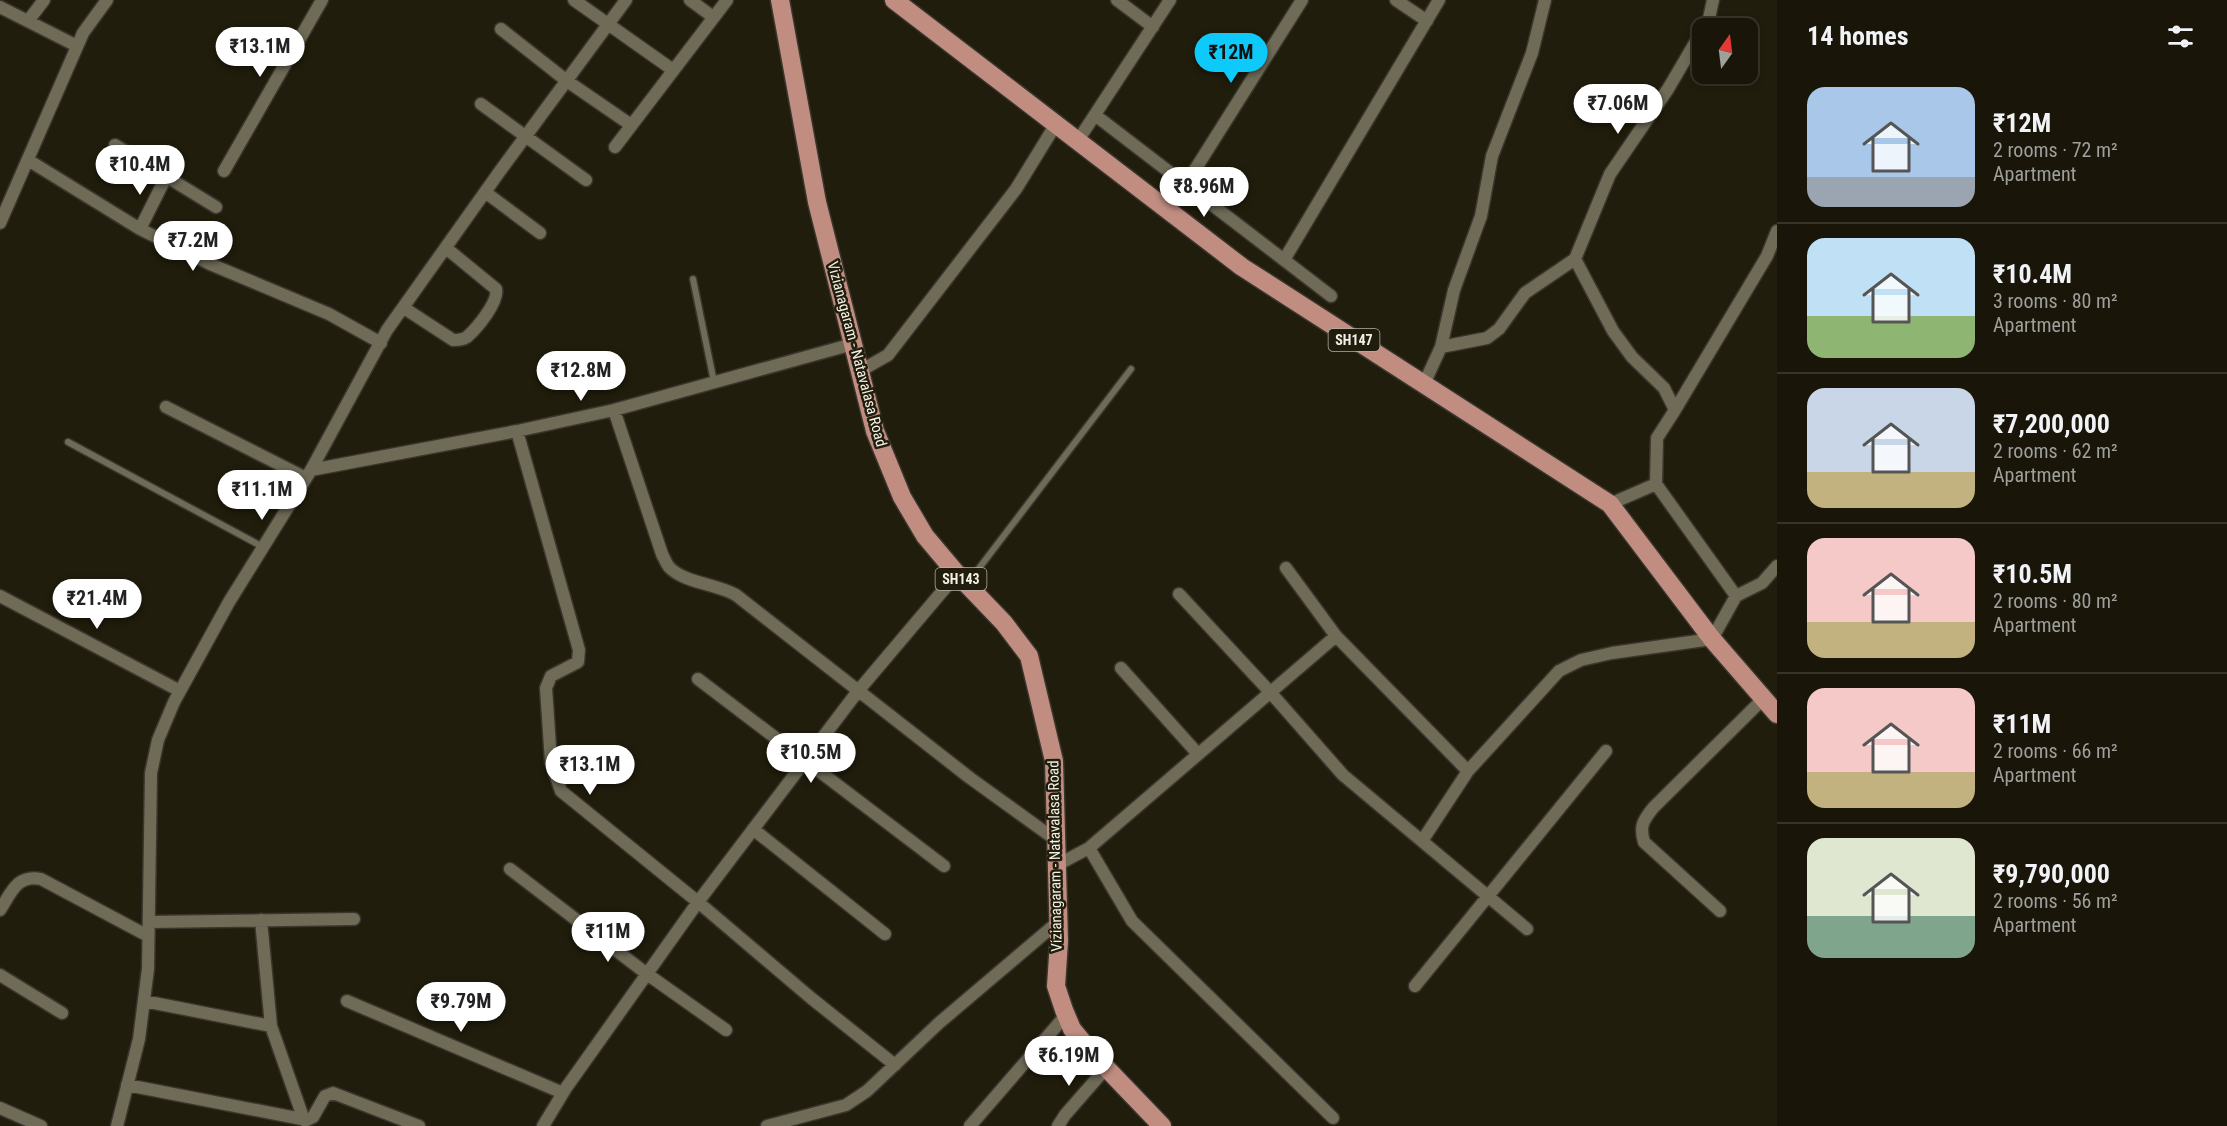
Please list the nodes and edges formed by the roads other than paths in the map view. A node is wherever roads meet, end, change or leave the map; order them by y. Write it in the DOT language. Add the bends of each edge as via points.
graph roads {
  1 [pos="44,0"];
  2 [pos="107,0"];
  3 [pos="322,0"];
  4 [pos="574,0"];
  5 [pos="626,0"];
  6 [pos="690,0"];
  7 [pos="727,0"];
  8 [pos="780,0"];
  9 [pos="894,0"];
  10 [pos="1117,0"];
  11 [pos="1170,0"];
  12 [pos="1302,0"];
  13 [pos="1396,0"];
  14 [pos="1439,0"];
  15 [pos="1545,0"];
  16 [pos="1713,0"];
  17 [pos="0,7"];
  18 [pos="713,16"];
  19 [pos="1709,18"];
  20 [pos="28,21"];
  21 [pos="1426,21"];
  22 [pos="608,26"];
  23 [pos="1153,27"];
  24 [pos="501,29"];
  25 [pos="77,46"];
  26 [pos="1692,49"];
  27 [pos="673,70"];
  28 [pos="567,81"];
  29 [pos="482,104"];
  30 [pos="1095,115"];
  31 [pos="1056,124"];
  32 [pos="631,125"];
  33 [pos="525,137"];
  34 [pos="1077,142"];
  35 [pos="115,145"];
  36 [pos="615,147"];
  37 [pos="28,160"];
  38 [pos="224,171"];
  39 [pos="166,177"];
  40 [pos="586,180"];
  41 [pos="1186,184"];
  42 [pos="485,192"];
  43 [pos="216,207"];
  44 [pos="0,223"];
  45 [pos="140,229"];
  46 [pos="1777,231"];
  47 [pos="540,233"];
  48 [pos="446,248"];
  49 [pos="1575,259"];
  50 [pos="1284,260"];
  51 [pos="693,279"];
  52 [pos="1331,296"];
  53 [pos="404,308"];
  54 [pos="381,343"];
  55 [pos="853,344"];
  56 [pos="1441,346"];
  57 [pos="1131,369"];
  58 [pos="860,371"];
  59 [pos="714,382"];
  60 [pos="1424,384"];
  61 [pos="166,407"];
  62 [pos="614,410"];
  63 [pos="1675,410"];
  64 [pos="517,431"];
  65 [pos="68,442"];
  66 [pos="308,474"];
  67 [pos="1656,484"];
  68 [pos="1610,504"];
  69 [pos="263,547"];
  70 [pos="1777,566"];
  71 [pos="1286,568"];
  72 [pos="962,579"];
  73 [pos="1179,594"];
  74 [pos="0,596"];
  75 [pos="1736,596"];
  76 [pos="1336,636"];
  77 [pos="1713,639"];
  78 [pos="1121,668"];
  79 [pos="698,679"];
  80 [pos="180,691"];
  81 [pos="858,691"];
  82 [pos="1270,692"];
  83 [pos="1764,698"];
  84 [pos="1777,714"];
  85 [pos="1606,751"];
  86 [pos="1197,754"];
  87 [pos="805,761"];
  88 [pos="1468,771"];
  89 [pos="753,829"];
  90 [pos="1056,840"];
  91 [pos="1422,841"];
  92 [pos="1089,848"];
  93 [pos="1057,865"];
  94 [pos="944,866"];
  95 [pos="510,869"];
  96 [pos="1487,896"];
  97 [pos="698,902"];
  98 [pos="0,910"];
  99 [pos="1720,911"];
  100 [pos="354,919"];
  101 [pos="261,920"];
  102 [pos="1059,921"];
  103 [pos="149,922"];
  104 [pos="1527,929"];
  105 [pos="885,934"];
  106 [pos="148,936"];
  107 [pos="647,974"];
  108 [pos="0,975"];
  109 [pos="1415,986"];
  110 [pos="144,1001"];
  111 [pos="347,1001"];
  112 [pos="62,1012"];
  113 [pos="1066,1015"];
  114 [pos="271,1026"];
  115 [pos="726,1030"];
  116 [pos="895,1065"];
  117 [pos="1106,1068"];
  118 [pos="127,1085"];
  119 [pos="563,1093"];
  120 [pos="1,1110"];
  121 [pos="1333,1118"];
  122 [pos="304,1120"];
  123 [pos="41,1126"];
  124 [pos="117,1126"];
  125 [pos="419,1126"];
  126 [pos="543,1126"];
  127 [pos="767,1126"];
  128 [pos="970,1126"];
  129 [pos="1058,1126"];
  130 [pos="1162,1126"];
  1 -- 20 [label="street"];
  2 -- 25 [label="street"];
  3 -- 38 [label="street"];
  4 -- 22 [label="street"];
  5 -- 22 [label="street"];
  6 -- 18 [label="street"];
  7 -- 18 [label="street"];
  8 -- 55 [label="main road, Vizianagaram - Natavalasa Road / SH143" via="817,202"];
  9 -- 31 [label="main road, SH147"];
  10 -- 23 [label="street"];
  11 -- 23 [label="street"];
  12 -- 41 [label="street"];
  13 -- 21 [label="street"];
  14 -- 21 [label="street"];
  15 -- 56 [label="street" via="1532,53 1492,156 1481,216 1454,290"];
  16 -- 19 [label="street"];
  17 -- 20 [label="street"];
  18 -- 27 [label="street"];
  20 -- 25 [label="street"];
  21 -- 50 [label="street"];
  22 -- 27 [label="street"];
  22 -- 28 [label="street"];
  23 -- 30 [label="street"];
  24 -- 28 [label="street"];
  25 -- 37 [label="street"];
  26 -- 49 [label="street" via="1610,174"];
  27 -- 32 [label="street"];
  28 -- 32 [label="street"];
  28 -- 33 [label="street"];
  29 -- 33 [label="street"];
  30 -- 34 [label="street"];
  30 -- 41 [label="street"];
  31 -- 34 [label="main road, SH147"];
  31 -- 58 [label="street" via="1016,189 888,355"];
  32 -- 36 [label="street"];
  33 -- 40 [label="street"];
  33 -- 42 [label="street"];
  34 -- 60 [label="main road, SH147" via="1242,267"];
  35 -- 39 [label="street"];
  37 -- 44 [label="street"];
  37 -- 45 [label="street"];
  39 -- 43 [label="street"];
  39 -- 45 [label="street"];
  41 -- 50 [label="street"];
  42 -- 47 [label="street"];
  42 -- 48 [label="street"];
  45 -- 54 [label="street" via="210,264 329,314"];
  46 -- 63 [label="street" via="1767,256"];
  48 -- 53 [label="street"];
  48 -- 53 [label="street" via="496,289 489,310 466,337 453,340"];
  49 -- 56 [label="street" via="1525,293 1499,329 1487,338"];
  49 -- 63 [label="street" via="1613,331 1632,357 1664,388"];
  50 -- 52 [label="street"];
  51 -- 59 [label="lane"];
  53 -- 54 [label="street"];
  54 -- 66 [label="street"];
  55 -- 58 [label="main road, Vizianagaram - Natavalasa Road / SH143"];
  55 -- 59 [label="street"];
  56 -- 60 [label="street"];
  57 -- 72 [label="lane"];
  58 -- 72 [label="main road, Vizianagaram - Natavalasa Road / SH143" via="875,432 902,497 925,536"];
  59 -- 62 [label="street"];
  60 -- 68 [label="main road, SH147"];
  61 -- 66 [label="street"];
  62 -- 64 [label="street"];
  62 -- 81 [label="street" via="670,568 736,596"];
  63 -- 67 [label="street" via="1657,438"];
  64 -- 66 [label="street"];
  64 -- 97 [label="street" via="579,650 578,662 551,676 546,688 555,778 572,801"];
  65 -- 69 [label="lane"];
  66 -- 69 [label="street"];
  67 -- 68 [label="street"];
  67 -- 75 [label="street"];
  68 -- 77 [label="main road, SH147"];
  69 -- 80 [label="street"];
  70 -- 75 [label="street" via="1762,583"];
  71 -- 76 [label="street"];
  72 -- 81 [label="street"];
  72 -- 90 [label="main road, Vizianagaram - Natavalasa Road / SH143" via="1029,656 1054,761"];
  73 -- 82 [label="street"];
  74 -- 80 [label="street"];
  75 -- 77 [label="street"];
  76 -- 82 [label="street"];
  76 -- 88 [label="street"];
  77 -- 83 [label="main road, SH147"];
  77 -- 88 [label="street" via="1581,660 1559,671"];
  78 -- 86 [label="street"];
  79 -- 87 [label="street"];
  80 -- 103 [label="street" via="158,740 151,772"];
  81 -- 87 [label="street"];
  81 -- 90 [label="street"];
  82 -- 86 [label="street"];
  82 -- 91 [label="street" via="1343,775"];
  83 -- 84 [label="main road, SH147"];
  83 -- 99 [label="street" via="1653,808 1641,831 1644,842"];
  85 -- 96 [label="street"];
  86 -- 92 [label="street"];
  87 -- 89 [label="street"];
  87 -- 94 [label="street"];
  88 -- 91 [label="street"];
  89 -- 97 [label="street"];
  89 -- 105 [label="street"];
  90 -- 93 [label="main road, Vizianagaram - Natavalasa Road / SH143"];
  91 -- 96 [label="street"];
  92 -- 93 [label="street"];
  92 -- 121 [label="street" via="1132,921"];
  93 -- 102 [label="main road, Vizianagaram - Natavalasa Road / SH143"];
  95 -- 107 [label="street"];
  96 -- 104 [label="street"];
  96 -- 109 [label="street"];
  97 -- 107 [label="street"];
  97 -- 116 [label="street"];
  98 -- 106 [label="street" via="16,885 31,877"];
  100 -- 101 [label="street"];
  101 -- 103 [label="street"];
  101 -- 114 [label="street"];
  102 -- 113 [label="main road, Vizianagaram - Natavalasa Road / SH143" via="1056,986"];
  102 -- 116 [label="street"];
  103 -- 106 [label="street"];
  106 -- 110 [label="street"];
  107 -- 115 [label="street"];
  107 -- 119 [label="street"];
  108 -- 112 [label="street"];
  110 -- 114 [label="street"];
  110 -- 118 [label="street"];
  111 -- 119 [label="street"];
  113 -- 117 [label="main road, Vizianagaram - Natavalasa Road / SH143" via="1072,1029"];
  113 -- 128 [label="street"];
  114 -- 122 [label="street"];
  116 -- 127 [label="street" via="846,1105"];
  117 -- 129 [label="street"];
  117 -- 130 [label="main road, Vizianagaram - Natavalasa Road / SH143"];
  118 -- 122 [label="street"];
  118 -- 124 [label="street"];
  119 -- 126 [label="street"];
  120 -- 123 [label="street"];
  122 -- 125 [label="street" via="313,1117 322,1098 333,1093"];
}
